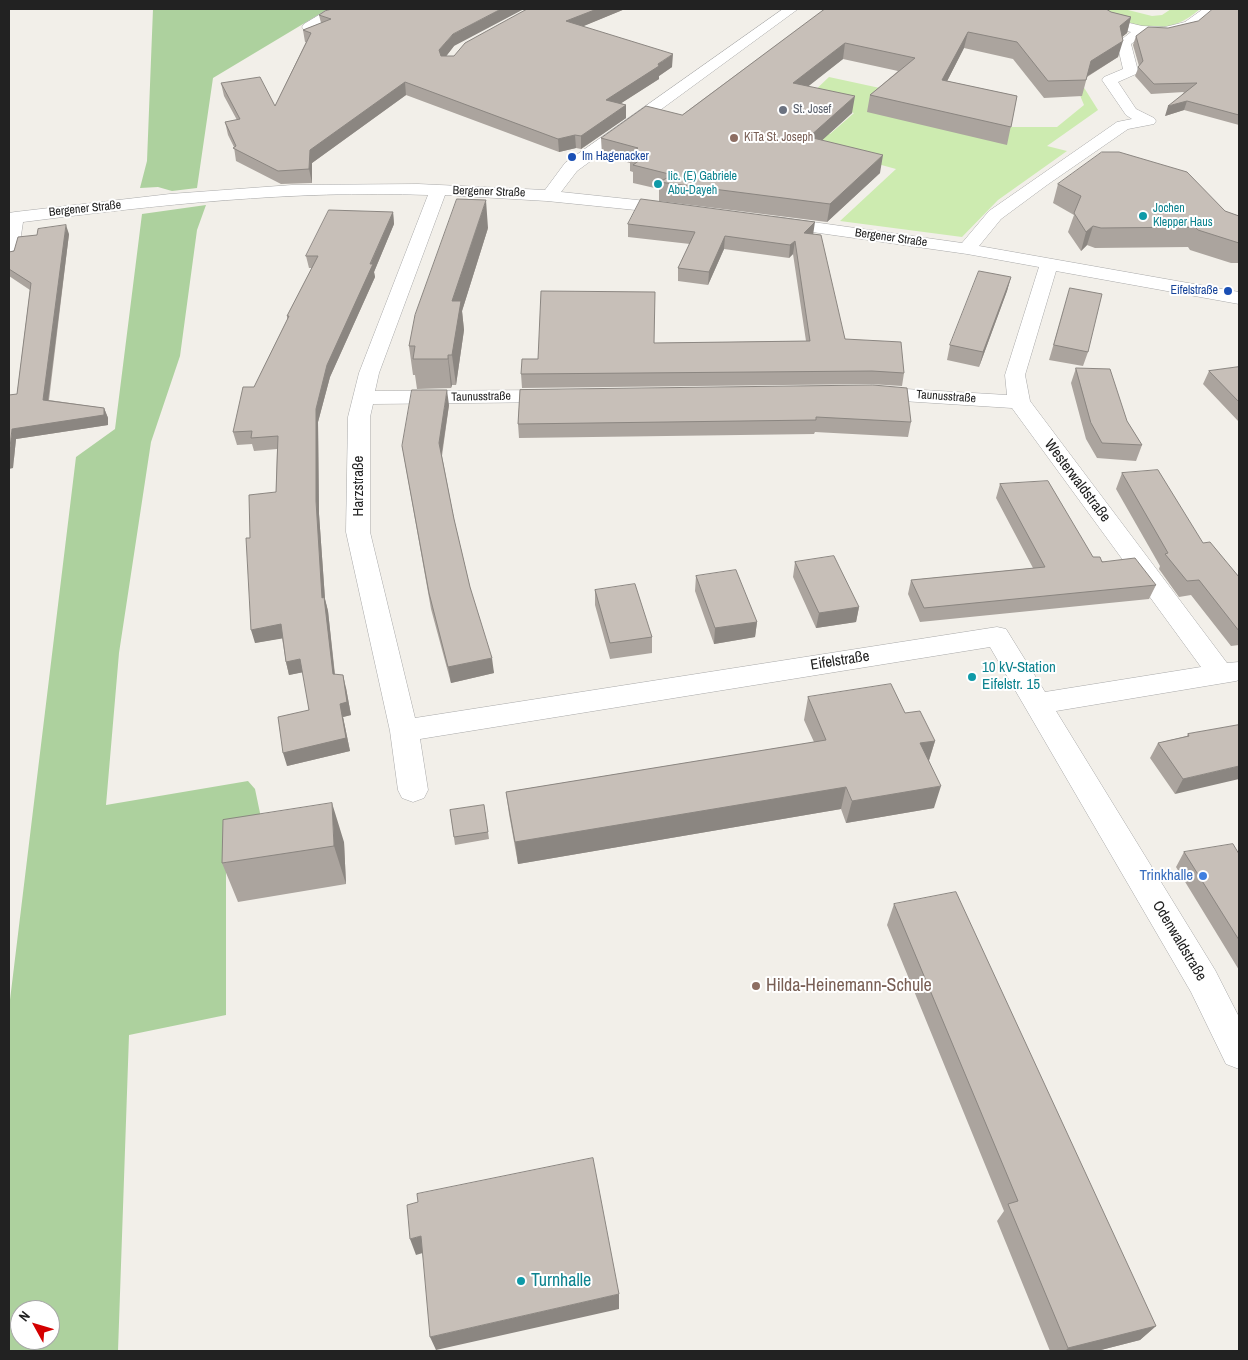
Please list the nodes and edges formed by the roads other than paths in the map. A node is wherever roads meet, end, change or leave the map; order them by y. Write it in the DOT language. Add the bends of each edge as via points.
graph roads {
  1 [pos="338,9"];
  2 [pos="791,9"];
  3 [pos="1089,9"];
  4 [pos="1212,9"];
  5 [pos="309,27"];
  6 [pos="1142,30"];
  7 [pos="438,190"];
  8 [pos="550,195"];
  9 [pos="695,212"];
  10 [pos="12,217"];
  11 [pos="758,220"];
  12 [pos="967,249"];
  13 [pos="9,255"];
  14 [pos="1049,264"];
  15 [pos="1239,298"];
  16 [pos="850,393"];
  17 [pos="576,396"];
  18 [pos="363,398"];
  19 [pos="1019,402"];
  20 [pos="1230,672"];
  21 [pos="1037,704"];
  22 [pos="404,731"];
  23 [pos="413,790"];
  24 [pos="1239,1052"];
  1 -- 5 [label="street"];
  2 -- 8 [label="street" via="571,167"];
  3 -- 6 [label="street" via="1112,23"];
  4 -- 6 [label="street" via="1190,26 1165,31"];
  6 -- 12 [label="street" via="1124,43 1131,71 1109,80 1131,112 1148,121 1123,125 1041,180 995,215"];
  7 -- 8 [label="street, Bergener Straße"];
  7 -- 10 [label="street, Bergener Straße" via="331,189 243,194"];
  7 -- 18 [label="street, Harzstraße" via="368,373"];
  8 -- 9 [label="street, Bergener Straße"];
  10 -- 13 [label="street"];
  11 -- 12 [label="street, Bergener Straße"];
  12 -- 14 [label="street, Bergener Straße"];
  14 -- 15 [label="street, Bergener Straße"];
  14 -- 19 [label="street, Westerwaldstraße" via="1015,375"];
  16 -- 19 [label="street, Taunusstraße"];
  17 -- 18 [label="street, Taunusstraße"];
  18 -- 22 [label="street, Harzstraße" via="359,417 358,532"];
  19 -- 20 [label="street, Westerwaldstraße"];
  20 -- 21 [label="street"];
  21 -- 22 [label="street, Eifelstraße" via="996,636"];
  21 -- 24 [label="street, Odenwaldstraße" via="1203,981"];
  22 -- 23 [label="street, Harzstraße"];
}
